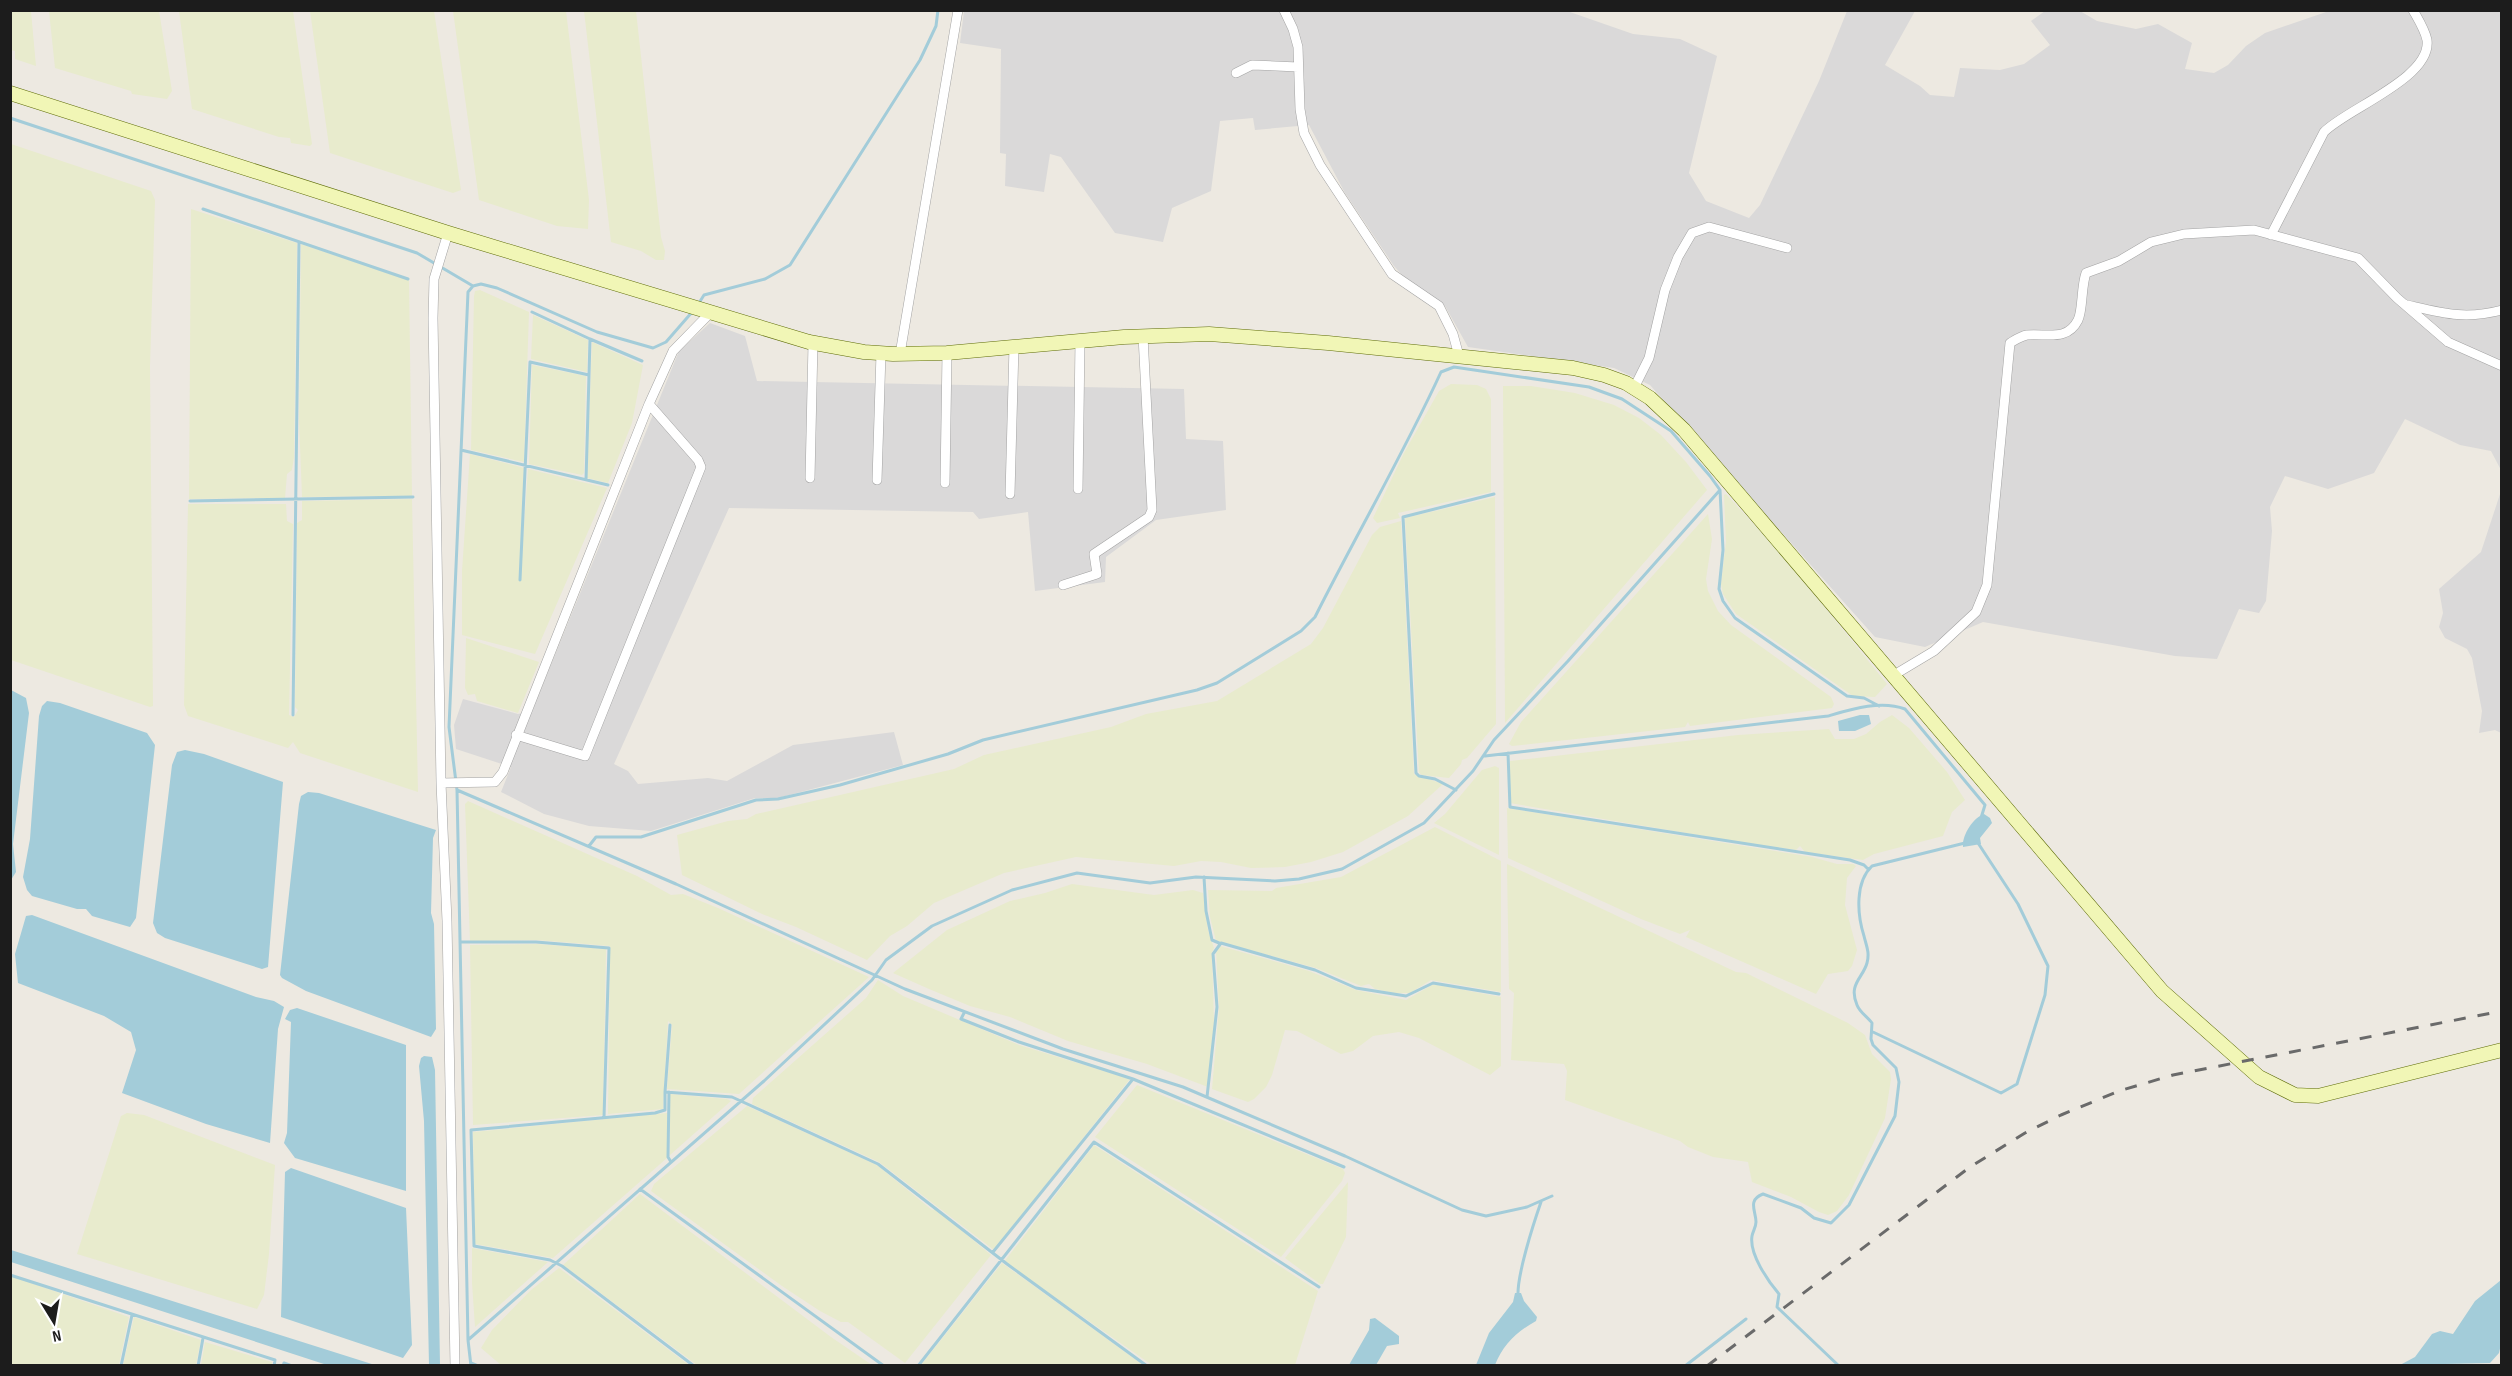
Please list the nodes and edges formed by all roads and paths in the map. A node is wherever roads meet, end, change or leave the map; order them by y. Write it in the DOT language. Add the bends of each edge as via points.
graph roads {
  1 [pos="958,10"];
  2 [pos="1284,10"];
  3 [pos="2413,10"];
  4 [pos="1298,68"];
  5 [pos="1236,73"];
  6 [pos="10,93"];
  7 [pos="448,233"];
  8 [pos="2271,235"];
  9 [pos="1787,248"];
  10 [pos="2405,305"];
  11 [pos="2502,310"];
  12 [pos="711,312"];
  13 [pos="1143,336"];
  14 [pos="1080,340"];
  15 [pos="813,343"];
  16 [pos="1014,346"];
  17 [pos="947,352"];
  18 [pos="881,353"];
  19 [pos="900,354"];
  20 [pos="1459,356"];
  21 [pos="2502,366"];
  22 [pos="1634,388"];
  23 [pos="649,404"];
  24 [pos="810,478"];
  25 [pos="877,480"];
  26 [pos="945,483"];
  27 [pos="1078,489"];
  28 [pos="1010,494"];
  29 [pos="1064,585"];
  30 [pos="1894,675"];
  31 [pos="516,735"];
  32 [pos="441,783"];
  33 [pos="2502,1050"];
  34 [pos="455,1365"];
  1 -- 19 [label="street"];
  2 -- 4 [label="street" via="1298,47"];
  3 -- 8 [label="street" via="2427,40 2426,54 2419,65 2371,102 2332,123 2324,132"];
  4 -- 5 [label="street" via="1252,65"];
  4 -- 20 [label="street" via="1304,133 1320,165 1392,274 1439,306"];
  6 -- 7 [label="main road"];
  7 -- 12 [label="main road"];
  7 -- 32 [label="street" via="434,279"];
  8 -- 10 [label="street" via="2358,258"];
  8 -- 30 [label="street" via="2254,230 2223,230 2151,242 2119,261 2086,273 2078,319 2065,334 2025,335 2010,343 1987,585 1976,612 1934,651"];
  9 -- 22 [label="street" via="1709,227 1692,233 1665,290 1649,358"];
  10 -- 11 [label="street" via="2450,316"];
  10 -- 21 [label="street" via="2448,342"];
  12 -- 15 [label="main road"];
  12 -- 23 [label="street" via="673,351"];
  13 -- 14 [label="main road"];
  13 -- 20 [label="main road" via="1232,336"];
  13 -- 29 [label="street" via="1152,510 1149,517 1094,554 1097,574"];
  14 -- 16 [label="main road"];
  14 -- 27 [label="street"];
  15 -- 18 [label="main road"];
  15 -- 24 [label="street"];
  16 -- 17 [label="main road"];
  16 -- 28 [label="street"];
  17 -- 19 [label="main road"];
  17 -- 26 [label="street"];
  18 -- 19 [label="main road"];
  18 -- 25 [label="street"];
  20 -- 22 [label="main road" via="1573,368 1604,375"];
  22 -- 30 [label="main road" via="1684,430"];
  23 -- 31 [label="street"];
  23 -- 31 [label="street" via="698,460 701,467 694,488 585,756"];
  30 -- 33 [label="main road" via="2162,991 2268,1083 2295,1095 2318,1096"];
  31 -- 32 [label="street" via="503,772 495,782"];
  32 -- 34 [label="street"];
}
